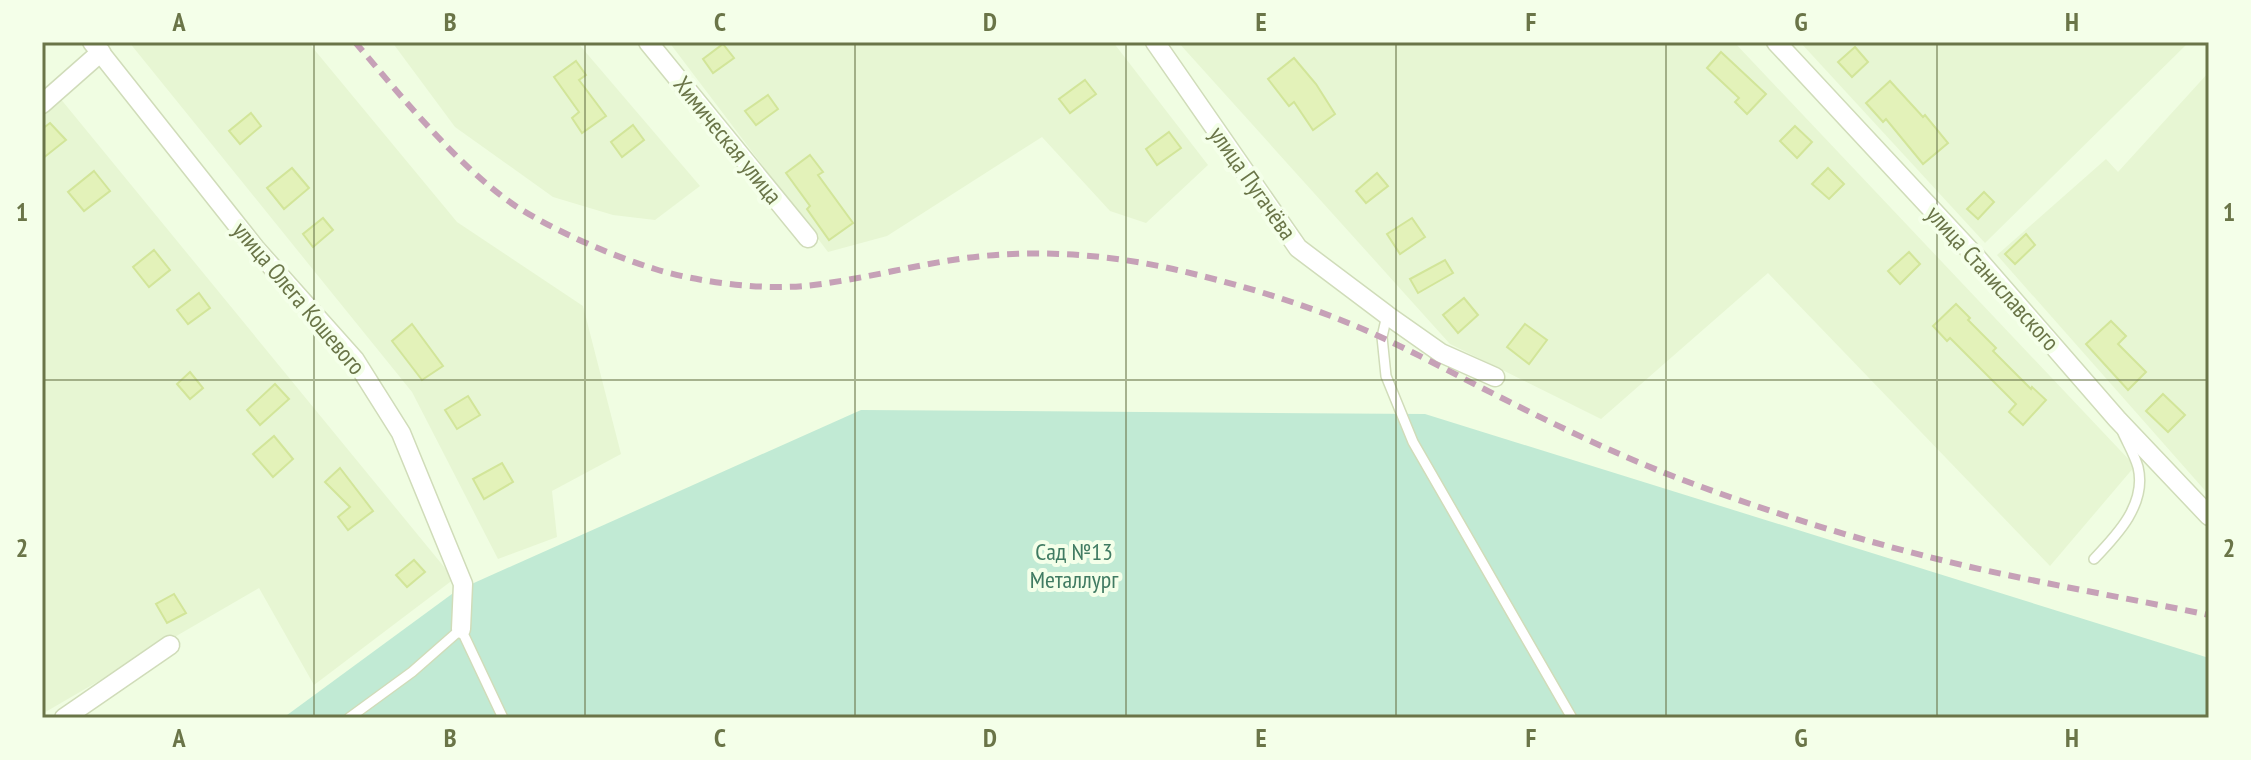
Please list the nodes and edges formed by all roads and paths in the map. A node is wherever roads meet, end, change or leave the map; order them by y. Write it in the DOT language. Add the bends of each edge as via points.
graph roads {
  1 [pos="648,42"];
  2 [pos="1155,42"];
  3 [pos="1776,42"];
  4 [pos="102,45"];
  5 [pos="42,104"];
  6 [pos="808,238"];
  7 [pos="1387,315"];
  8 [pos="1495,377"];
  9 [pos="2117,419"];
  10 [pos="2209,516"];
  11 [pos="2094,559"];
  12 [pos="461,629"];
  13 [pos="170,645"];
  14 [pos="64,718"];
  15 [pos="349,718"];
  16 [pos="503,718"];
  17 [pos="1572,718"];
  1 -- 6 [label="street, Химическая улица"];
  2 -- 7 [label="street, улица Пугачёва" via="1298,248"];
  3 -- 9 [label="street, улица Станиславского" via="1977,258"];
  4 -- 5 [label="street"];
  4 -- 12 [label="street, улица Олега Кошевого" via="256,249 355,360 401,433 463,584"];
  7 -- 8 [label="street, улица Пугачёва" via="1441,353"];
  7 -- 17 [label="lane" via="1382,337 1386,376 1413,442"];
  9 -- 10 [label="street, улица Станиславского"];
  9 -- 11 [label="lane" via="2139,468 2138,497 2121,531"];
  12 -- 15 [label="lane"];
  12 -- 16 [label="lane"];
  13 -- 14 [label="street"];
}
